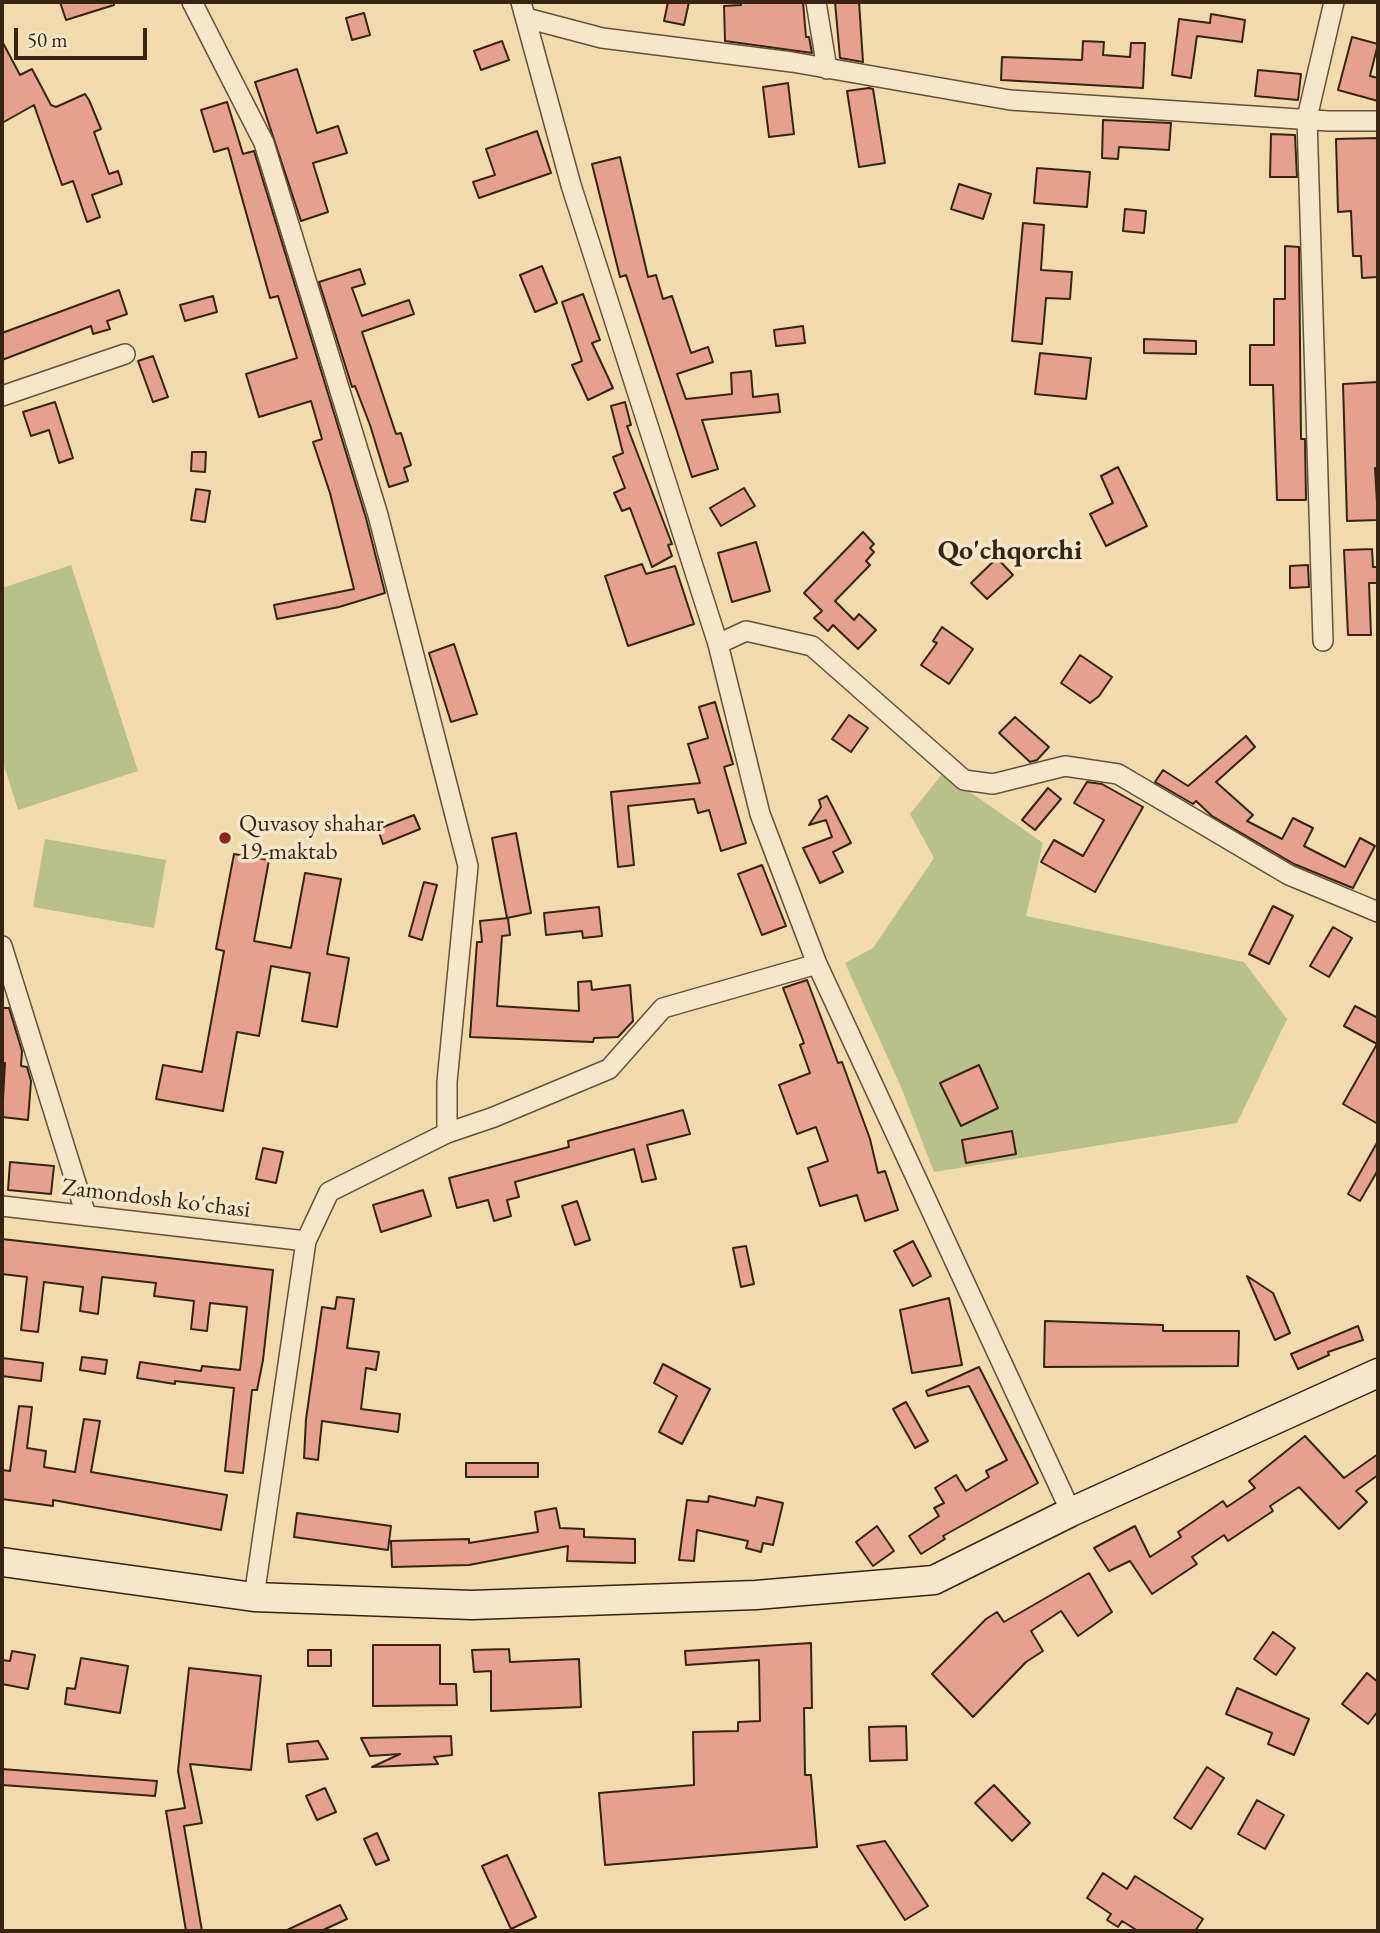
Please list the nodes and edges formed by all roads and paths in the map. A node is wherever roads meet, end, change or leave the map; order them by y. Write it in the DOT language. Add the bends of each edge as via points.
graph roads {
  1 [pos="192,2"];
  2 [pos="816,2"];
  3 [pos="1334,2"];
  4 [pos="523,10"];
  5 [pos="827,69"];
  6 [pos="1307,118"];
  7 [pos="1378,121"];
  8 [pos="125,354"];
  9 [pos="2,396"];
  10 [pos="1323,640"];
  11 [pos="718,644"];
  12 [pos="1378,912"];
  13 [pos="2,946"];
  14 [pos="817,964"];
  15 [pos="447,1133"];
  16 [pos="2,1206"];
  17 [pos="86,1215"];
  18 [pos="306,1241"];
  19 [pos="1373,1374"];
  20 [pos="1071,1512"];
  21 [pos="2,1562"];
  22 [pos="254,1597"];
  1 -- 15 [label="street" via="264,143 378,515 468,866 447,1082"];
  2 -- 5 [label="street"];
  3 -- 6 [label="street"];
  4 -- 5 [label="street" via="602,38"];
  4 -- 11 [label="street" via="571,185"];
  5 -- 6 [label="street" via="1010,100"];
  6 -- 7 [label="street"];
  6 -- 10 [label="street"];
  8 -- 9 [label="street"];
  11 -- 12 [label="street" via="746,631 812,646 964,780 993,784 1065,766 1118,774 1289,875"];
  11 -- 14 [label="street" via="760,814"];
  13 -- 17 [label="street"];
  14 -- 15 [label="street" via="663,1008 608,1069"];
  14 -- 20 [label="street"];
  15 -- 18 [label="street" via="329,1192"];
  16 -- 17 [label="street, Zamondosh ko'chasi"];
  17 -- 18 [label="street, Zamondosh ko'chasi"];
  18 -- 22 [label="street"];
  19 -- 20 [label="main road"];
  20 -- 22 [label="main road" via="934,1580 756,1595 472,1605"];
  21 -- 22 [label="main road"];
}
